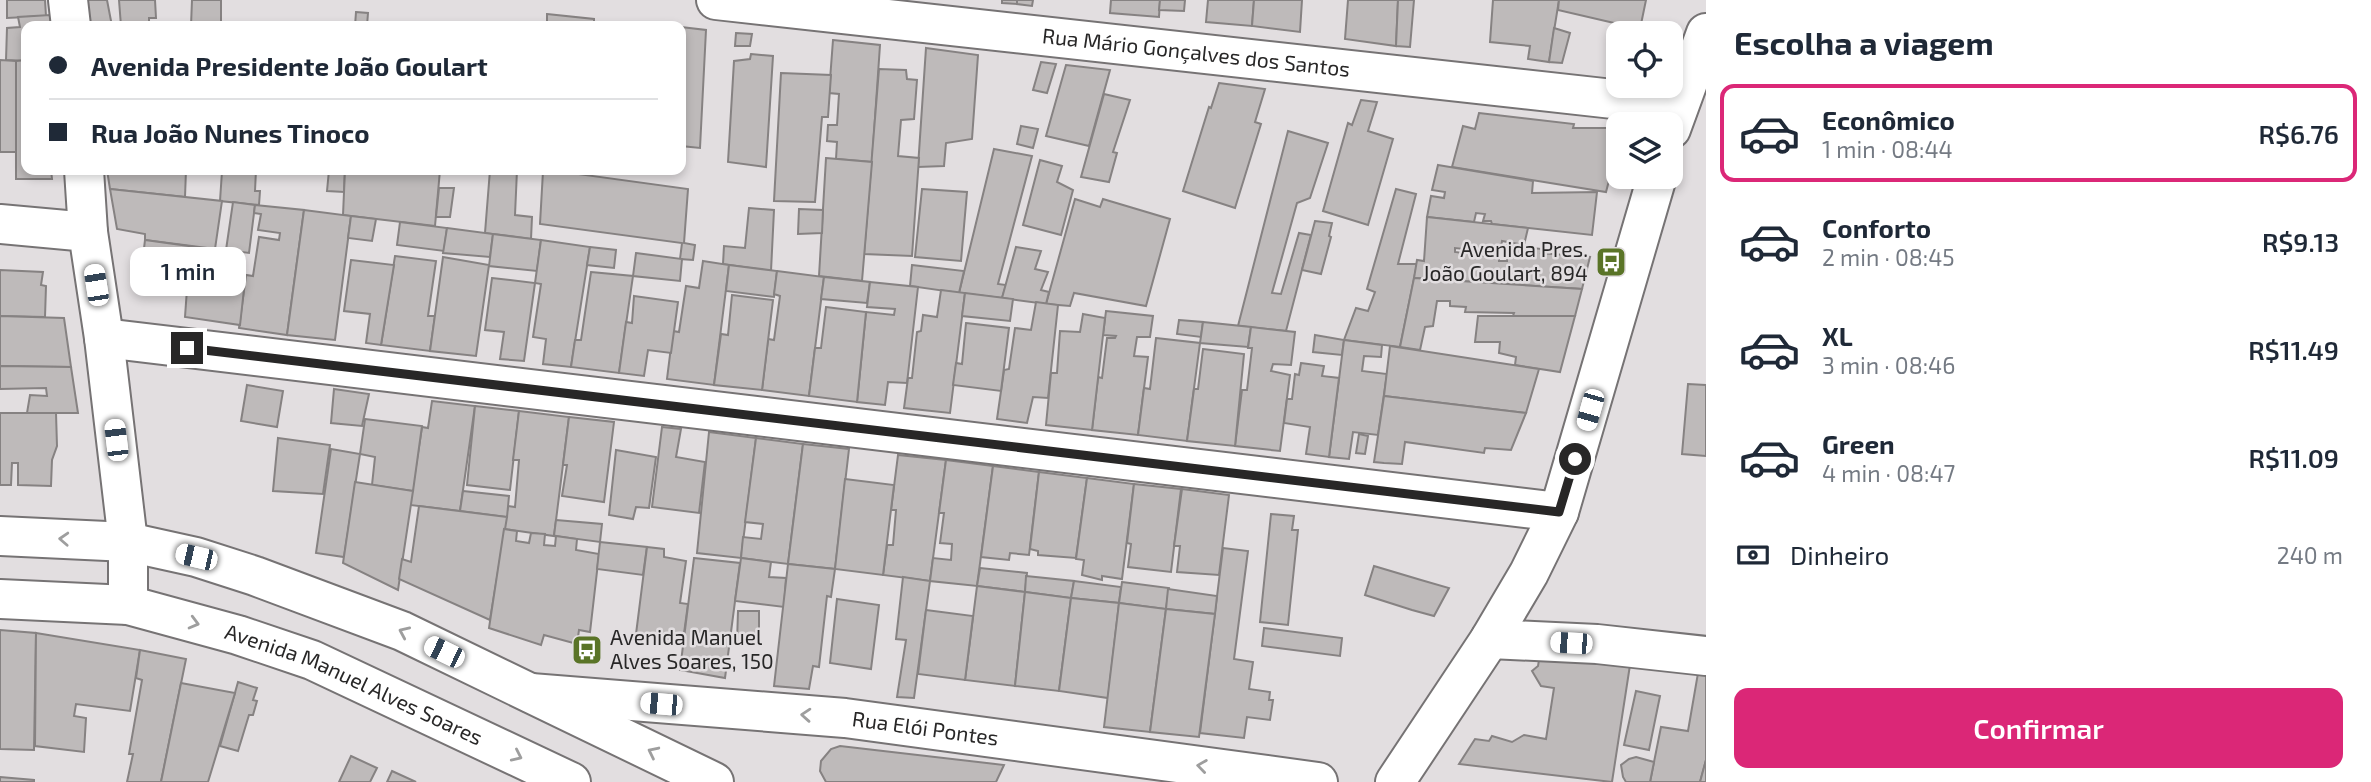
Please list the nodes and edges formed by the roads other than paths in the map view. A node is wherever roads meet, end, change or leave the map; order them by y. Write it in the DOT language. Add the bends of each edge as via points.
graph roads {
  1 [pos="68,0"];
  2 [pos="716,0"];
  3 [pos="70,21"];
  4 [pos="1706,33"];
  5 [pos="1656,112"];
  6 [pos="1677,112"];
  7 [pos="84,175"];
  8 [pos="1653,189"];
  9 [pos="0,223"];
  10 [pos="88,232"];
  11 [pos="104,338"];
  12 [pos="1559,512"];
  13 [pos="0,536"];
  14 [pos="128,542"];
  15 [pos="0,599"];
  16 [pos="128,605"];
  17 [pos="1490,639"];
  18 [pos="1706,656"];
  19 [pos="529,693"];
  20 [pos="571,782"];
  21 [pos="714,782"];
  22 [pos="1318,782"];
  23 [pos="1395,782"];
  1 -- 3 [label="street"];
  2 -- 5 [label="street, Rua Mário Gonçalves dos Santos" via="1631,101"];
  4 -- 6 [label="street"];
  7 -- 10 [label="street"];
  8 -- 12 [label="street"];
  9 -- 10 [label="street"];
  10 -- 11 [label="street"];
  11 -- 12 [label="street"];
  11 -- 14 [label="street"];
  12 -- 17 [label="street"];
  14 -- 13 [label="street, one-way"];
  14 -- 16 [label="street"];
  19 -- 14 [label="street, one-way" via="402,631 255,576"];
  15 -- 16 [label="street, Avenida Manuel Alves Soares"];
  16 -- 20 [label="street, Avenida Manuel Alves Soares, one-way" via="312,660"];
  17 -- 18 [label="street"];
  17 -- 23 [label="street"];
  21 -- 19 [label="street, one-way"];
  22 -- 19 [label="street, Rua Elói Pontes, one-way" via="845,718"];
}
